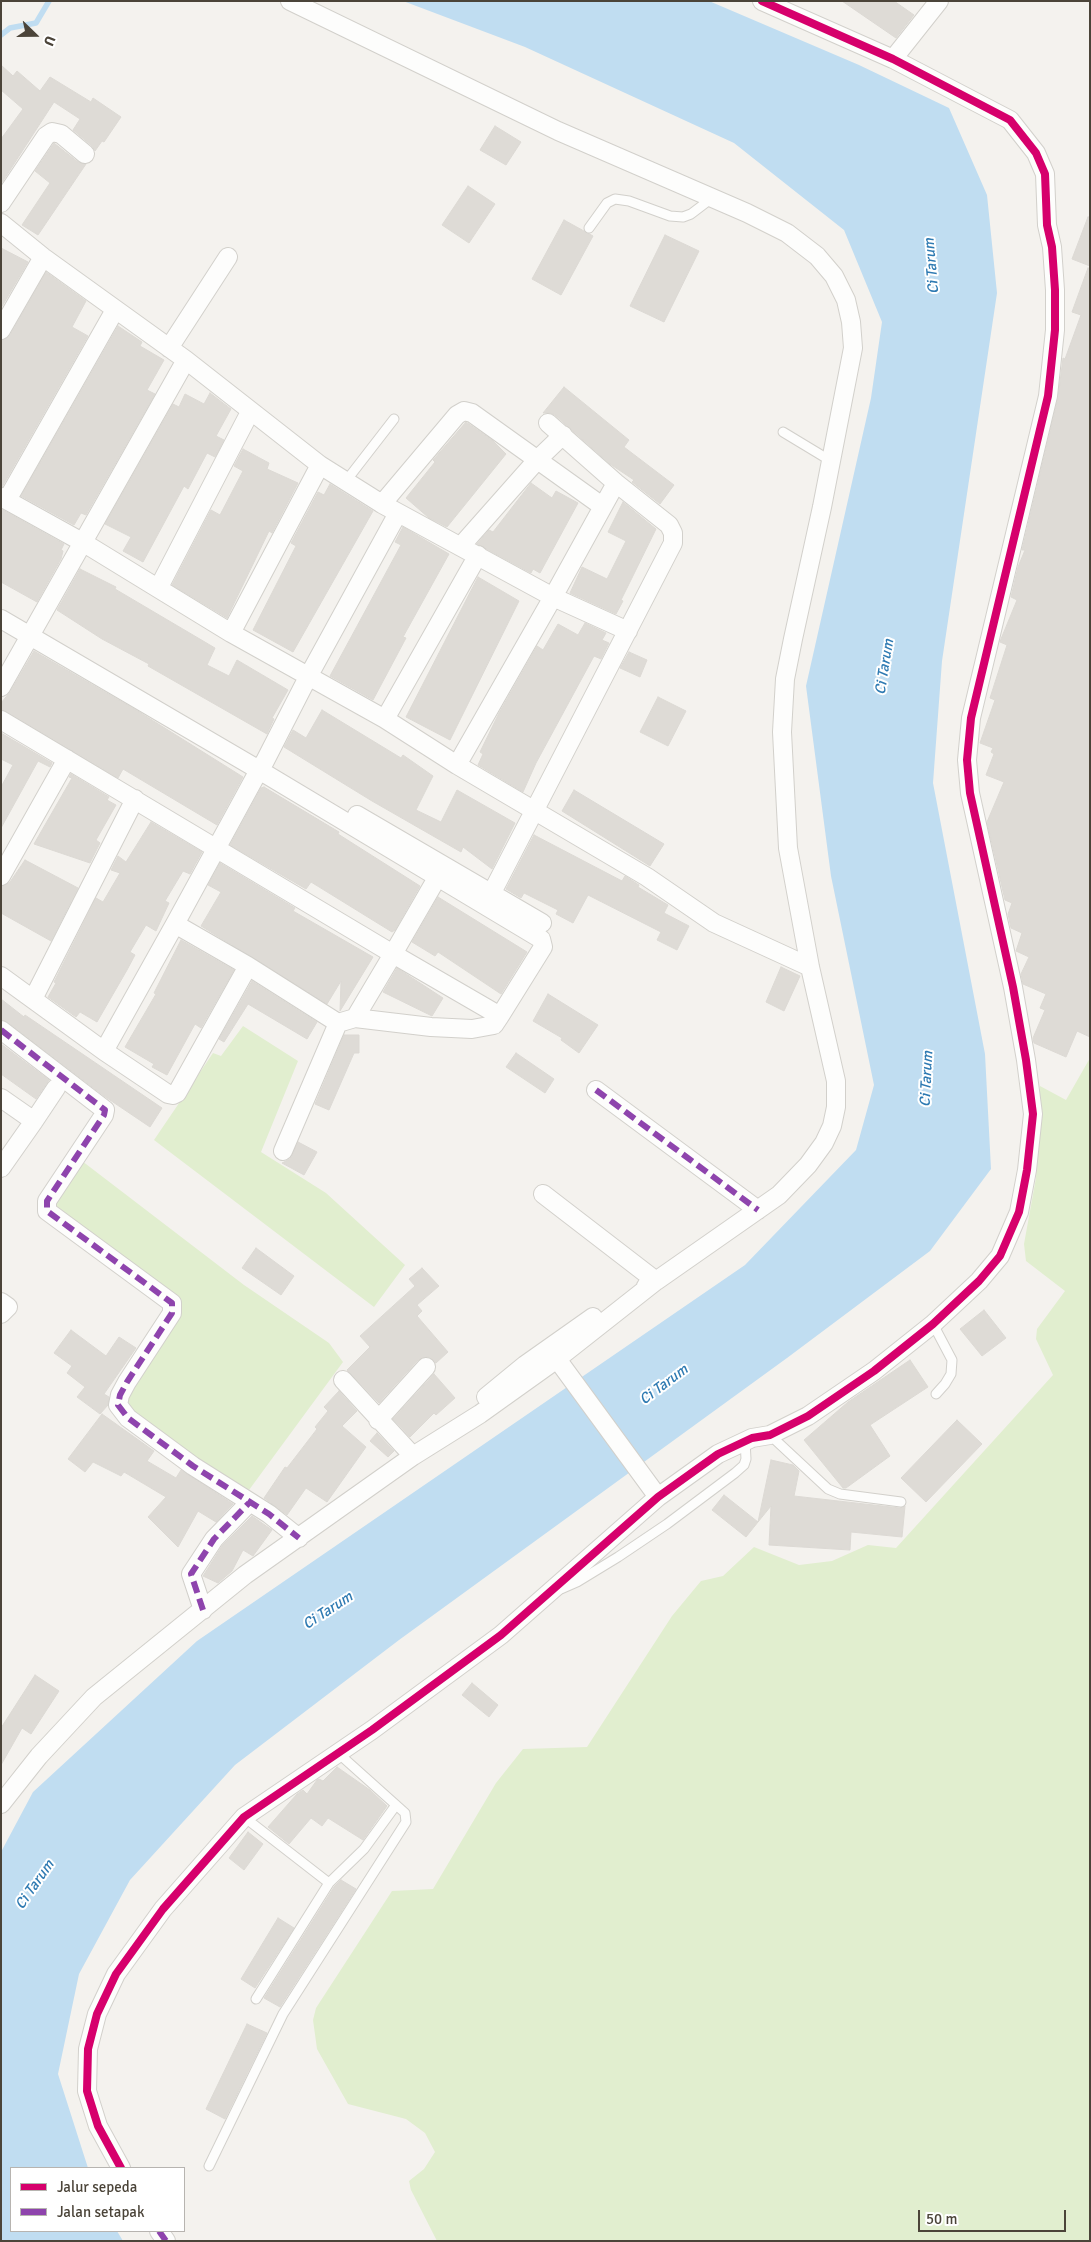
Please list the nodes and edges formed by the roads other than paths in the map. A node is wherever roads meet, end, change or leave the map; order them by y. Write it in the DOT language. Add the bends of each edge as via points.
graph roads {
  1 [pos="290,1"];
  2 [pos="762,1"];
  3 [pos="939,1"];
  4 [pos="893,59"];
  5 [pos="85,154"];
  6 [pos="712,198"];
  7 [pos="1,203"];
  8 [pos="1,224"];
  9 [pos="589,228"];
  10 [pos="43,257"];
  11 [pos="228,257"];
  12 [pos="115,310"];
  13 [pos="1,330"];
  14 [pos="169,348"];
  15 [pos="186,360"];
  16 [pos="250,412"];
  17 [pos="394,419"];
  18 [pos="548,423"];
  19 [pos="784,432"];
  20 [pos="564,435"];
  21 [pos="538,459"];
  22 [pos="831,460"];
  23 [pos="320,465"];
  24 [pos="346,481"];
  25 [pos="616,483"];
  26 [pos="4,498"];
  27 [pos="382,504"];
  28 [pos="602,506"];
  29 [pos="398,513"];
  30 [pos="84,543"];
  31 [pos="461,546"];
  32 [pos="478,555"];
  33 [pos="159,588"];
  34 [pos="554,598"];
  35 [pos="1,606"];
  36 [pos="1,619"];
  37 [pos="32,630"];
  38 [pos="628,631"];
  39 [pos="231,633"];
  40 [pos="308,677"];
  41 [pos="1,687"];
  42 [pos="385,719"];
  43 [pos="1,720"];
  44 [pos="67,759"];
  45 [pos="262,765"];
  46 [pos="457,765"];
  47 [pos="135,799"];
  48 [pos="536,810"];
  49 [pos="362,825"];
  50 [pos="216,849"];
  51 [pos="1,876"];
  52 [pos="437,878"];
  53 [pos="488,900"];
  54 [pos="542,923"];
  55 [pos="175,924"];
  56 [pos="393,954"];
  57 [pos="248,966"];
  58 [pos="810,967"];
  59 [pos="1,976"];
  60 [pos="33,999"];
  61 [pos="500,1016"];
  62 [pos="347,1021"];
  63 [pos="1,1030"];
  64 [pos="104,1051"];
  65 [pos="56,1088"];
  66 [pos="596,1090"];
  67 [pos="1,1098"];
  68 [pos="34,1121"];
  69 [pos="284,1151"];
  70 [pos="1,1168"];
  71 [pos="544,1194"];
  72 [pos="758,1210"];
  73 [pos="656,1281"];
  74 [pos="1,1302"];
  75 [pos="1,1314"];
  76 [pos="933,1324"];
  77 [pos="560,1363"];
  78 [pos="426,1367"];
  79 [pos="343,1380"];
  80 [pos="936,1394"];
  81 [pos="378,1420"];
  82 [pos="455,1429"];
  83 [pos="770,1434"];
  84 [pos="745,1441"];
  85 [pos="413,1456"];
  86 [pos="655,1493"];
  87 [pos="901,1502"];
  88 [pos="249,1503"];
  89 [pos="299,1538"];
  90 [pos="549,1593"];
  91 [pos="203,1610"];
  92 [pos="338,1753"];
  93 [pos="1,1804"];
  94 [pos="396,1805"];
  95 [pos="244,1817"];
  96 [pos="329,1883"];
  97 [pos="256,1999"];
  98 [pos="209,2166"];
  99 [pos="120,2167"];
  1 -- 6 [label="street" via="558,132"];
  2 -- 4 [label="street"];
  3 -- 4 [label="street"];
  4 -- 76 [label="street" via="1010,120 1036,153 1045,174 1055,330 1048,396 971,718 967,760 970,793 1026,1060 1033,1114 1028,1170 1019,1212 1000,1256 979,1281"];
  5 -- 7 [label="street" via="61,134 52,132 46,136"];
  6 -- 9 [label="lane" via="683,217 615,199 607,203"];
  6 -- 22 [label="street" via="787,233 817,256 834,276 846,300 853,348"];
  8 -- 10 [label="street"];
  10 -- 12 [label="street"];
  10 -- 13 [label="street"];
  11 -- 14 [label="street"];
  12 -- 14 [label="street"];
  12 -- 26 [label="street"];
  14 -- 15 [label="street"];
  15 -- 16 [label="street"];
  15 -- 30 [label="street"];
  16 -- 23 [label="street"];
  16 -- 33 [label="street"];
  17 -- 24 [label="lane"];
  18 -- 20 [label="street"];
  19 -- 22 [label="lane"];
  20 -- 21 [label="street"];
  20 -- 25 [label="street"];
  21 -- 27 [label="street" via="472,413 464,411 457,414"];
  21 -- 28 [label="street"];
  21 -- 31 [label="street"];
  22 -- 58 [label="street" via="785,679 782,732 788,848"];
  23 -- 24 [label="street"];
  23 -- 39 [label="street"];
  24 -- 27 [label="street"];
  25 -- 28 [label="street"];
  25 -- 38 [label="street" via="669,524 673,533 673,543"];
  26 -- 30 [label="street"];
  27 -- 29 [label="street"];
  28 -- 34 [label="street"];
  29 -- 31 [label="street"];
  29 -- 40 [label="street"];
  30 -- 33 [label="street"];
  30 -- 37 [label="street"];
  31 -- 32 [label="street"];
  32 -- 34 [label="street"];
  32 -- 42 [label="street"];
  33 -- 39 [label="street"];
  34 -- 38 [label="street"];
  34 -- 46 [label="street"];
  35 -- 37 [label="street"];
  36 -- 37 [label="street"];
  37 -- 41 [label="street"];
  37 -- 45 [label="street"];
  38 -- 48 [label="street"];
  39 -- 40 [label="street"];
  40 -- 42 [label="street"];
  40 -- 45 [label="street"];
  42 -- 46 [label="street"];
  43 -- 44 [label="street"];
  44 -- 47 [label="street"];
  44 -- 51 [label="street"];
  45 -- 49 [label="street"];
  45 -- 50 [label="street"];
  46 -- 48 [label="street"];
  47 -- 50 [label="street"];
  47 -- 60 [label="street"];
  48 -- 53 [label="street"];
  48 -- 58 [label="street" via="647,877 714,923"];
  49 -- 52 [label="street"];
  49 -- 53 [label="street"];
  50 -- 55 [label="street"];
  50 -- 56 [label="street"];
  52 -- 53 [label="street"];
  52 -- 56 [label="street"];
  53 -- 54 [label="street"];
  53 -- 61 [label="street" via="543,942"];
  55 -- 57 [label="street"];
  55 -- 64 [label="street"];
  56 -- 61 [label="street"];
  56 -- 62 [label="street"];
  57 -- 62 [label="street"];
  57 -- 64 [label="street" via="177,1093 168,1094"];
  58 -- 72 [label="street" via="836,1081 834,1117 824,1143 808,1165 780,1195"];
  59 -- 60 [label="street"];
  60 -- 64 [label="street"];
  61 -- 62 [label="street" via="494,1025 472,1029"];
  62 -- 69 [label="street"];
  63 -- 88 [label="street" via="105,1110 47,1202 47,1211 172,1303 172,1313 127,1382 118,1405 128,1418"];
  65 -- 68 [label="street"];
  66 -- 72 [label="street"];
  67 -- 68 [label="street"];
  68 -- 70 [label="street"];
  71 -- 73 [label="street"];
  72 -- 73 [label="street"];
  73 -- 77 [label="street"];
  73 -- 82 [label="street" via="609,1306 525,1365 481,1401"];
  74 -- 75 [label="street" via="8,1307"];
  76 -- 80 [label="lane" via="952,1360 951,1374"];
  76 -- 83 [label="street" via="840,1395 808,1416"];
  77 -- 82 [label="street"];
  77 -- 86 [label="street"];
  78 -- 81 [label="street"];
  79 -- 81 [label="street"];
  81 -- 85 [label="street"];
  82 -- 85 [label="street"];
  83 -- 84 [label="street"];
  83 -- 87 [label="lane" via="828,1489 840,1494"];
  84 -- 86 [label="street"];
  84 -- 90 [label="lane" via="746,1459 735,1473 618,1557 577,1582"];
  85 -- 89 [label="street"];
  86 -- 90 [label="street"];
  88 -- 89 [label="street"];
  88 -- 91 [label="street" via="214,1539 191,1574"];
  89 -- 91 [label="street"];
  90 -- 92 [label="street" via="501,1634"];
  91 -- 93 [label="street" via="94,1697 39,1756"];
  92 -- 94 [label="lane"];
  92 -- 95 [label="street"];
  94 -- 96 [label="lane" via="364,1849"];
  94 -- 98 [label="lane" via="405,1813 406,1822 283,2014"];
  95 -- 96 [label="lane"];
  95 -- 99 [label="street" via="163,1909 116,1974 97,2014 88,2049 87,2091 98,2126"];
  96 -- 97 [label="lane"];
}
